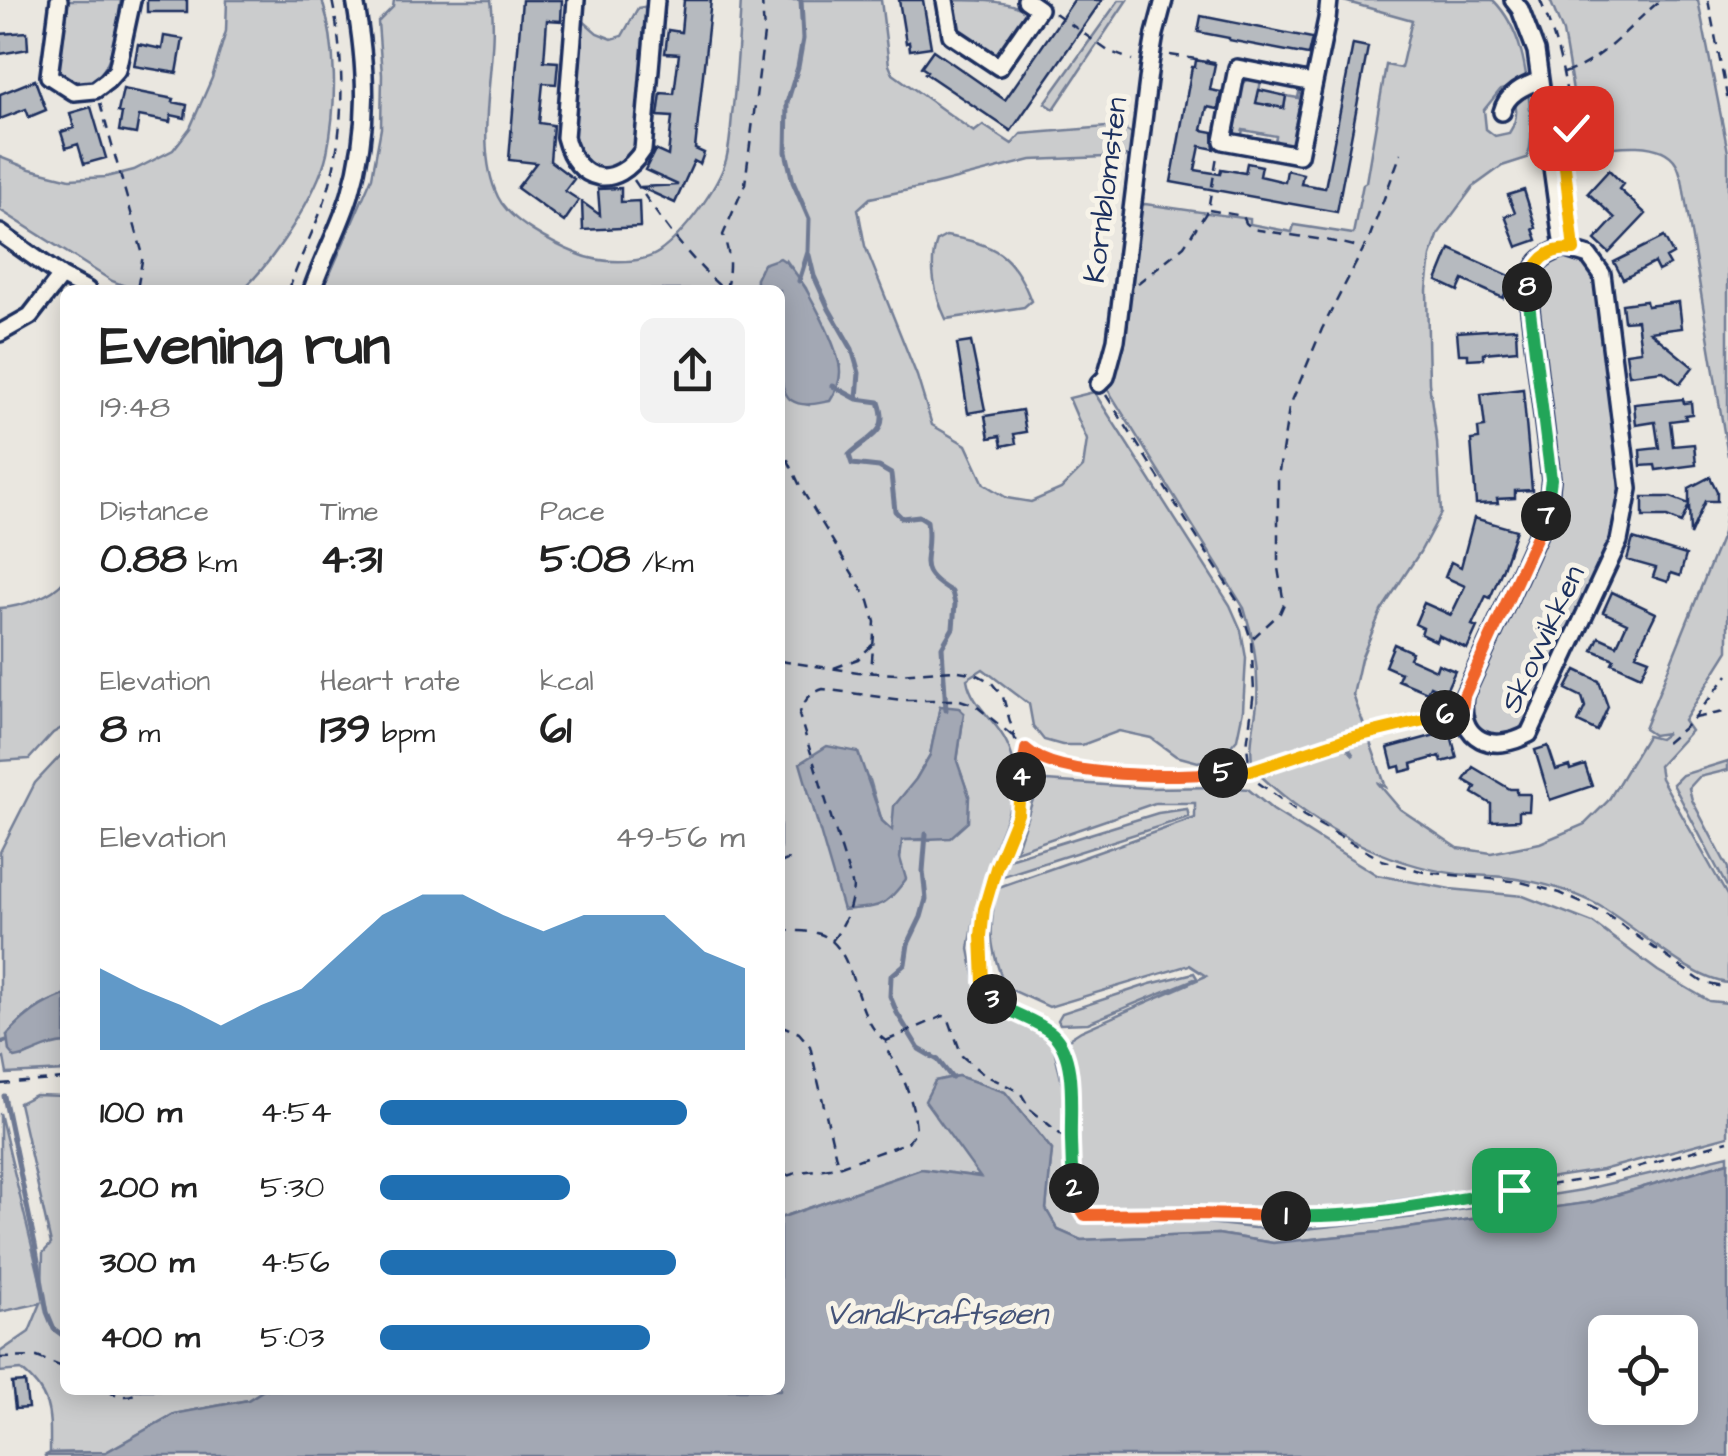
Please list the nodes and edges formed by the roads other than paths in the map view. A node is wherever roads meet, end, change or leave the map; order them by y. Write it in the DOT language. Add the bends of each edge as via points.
graph roads {
  1 [pos="58,0"];
  2 [pos="132,0"];
  3 [pos="355,0"];
  4 [pos="576,0"];
  5 [pos="656,0"];
  6 [pos="945,0"];
  7 [pos="1164,0"];
  8 [pos="1329,0"];
  9 [pos="1513,0"];
  10 [pos="1032,4"];
  11 [pos="1540,80"];
  12 [pos="1313,83"];
  13 [pos="1502,112"];
  14 [pos="0,234"];
  15 [pos="1563,248"];
  16 [pos="61,276"];
  17 [pos="78,285"];
  18 [pos="314,285"];
  19 [pos="0,333"];
  20 [pos="1099,384"];
  1 -- 2 [label="street" via="49,76 74,92 95,90 117,70"];
  3 -- 18 [label="street" via="365,128 350,196"];
  4 -- 5 [label="street" via="565,137 576,164 606,176 626,170 643,150"];
  6 -- 10 [label="street" via="950,35 1000,67"];
  7 -- 20 [label="street, Kornblomsten" via="1112,358"];
  8 -- 12 [label="street"];
  9 -- 11 [label="street" via="1536,51"];
  11 -- 13 [label="street" via="1514,92"];
  11 -- 15 [label="street"];
  12 -- 12 [label="street" via="1237,68 1223,141 1299,155"];
  14 -- 16 [label="street"];
  15 -- 15 [label="street, Skovvikken" via="1590,256 1602,274 1629,489 1620,541 1529,734 1502,745 1483,742 1462,711 1547,514 1551,479 1527,286 1543,256"];
  16 -- 17 [label="street"];
  16 -- 19 [label="street" via="30,316"];
}
